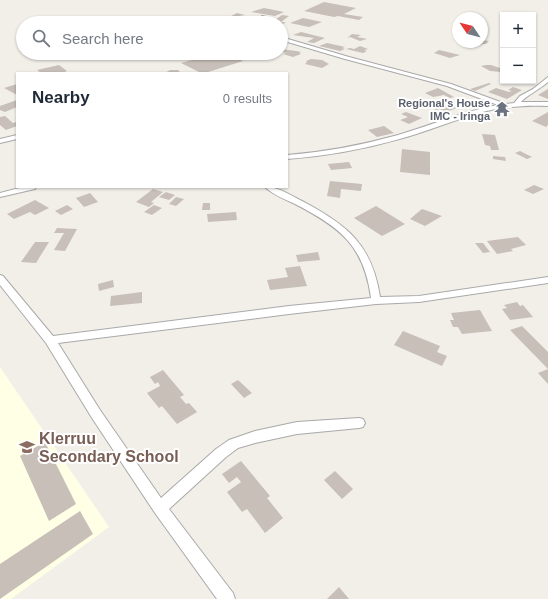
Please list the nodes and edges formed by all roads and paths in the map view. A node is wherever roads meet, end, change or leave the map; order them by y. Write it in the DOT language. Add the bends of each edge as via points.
graph roads {
  1 [pos="288,40"];
  2 [pos="548,79"];
  3 [pos="517,103"];
  4 [pos="548,104"];
  5 [pos="504,105"];
  6 [pos="16,137"];
  7 [pos="0,141"];
  8 [pos="288,157"];
  9 [pos="28,188"];
  10 [pos="271,188"];
  11 [pos="0,195"];
  12 [pos="0,278"];
  13 [pos="548,280"];
  14 [pos="376,301"];
  15 [pos="50,340"];
  16 [pos="359,423"];
  17 [pos="160,508"];
  18 [pos="227,599"];
  1 -- 5 [label="street" via="448,85"];
  2 -- 3 [label="street"];
  3 -- 4 [label="street"];
  3 -- 5 [label="street"];
  5 -- 8 [label="street" via="461,115 366,146"];
  6 -- 7 [label="street"];
  9 -- 11 [label="street"];
  10 -- 14 [label="street" via="342,228 366,260"];
  12 -- 15 [label="street"];
  13 -- 14 [label="street" via="419,299"];
  14 -- 15 [label="street"];
  15 -- 17 [label="street" via="96,414"];
  16 -- 17 [label="street" via="297,428 234,444"];
  17 -- 18 [label="street"];
}
